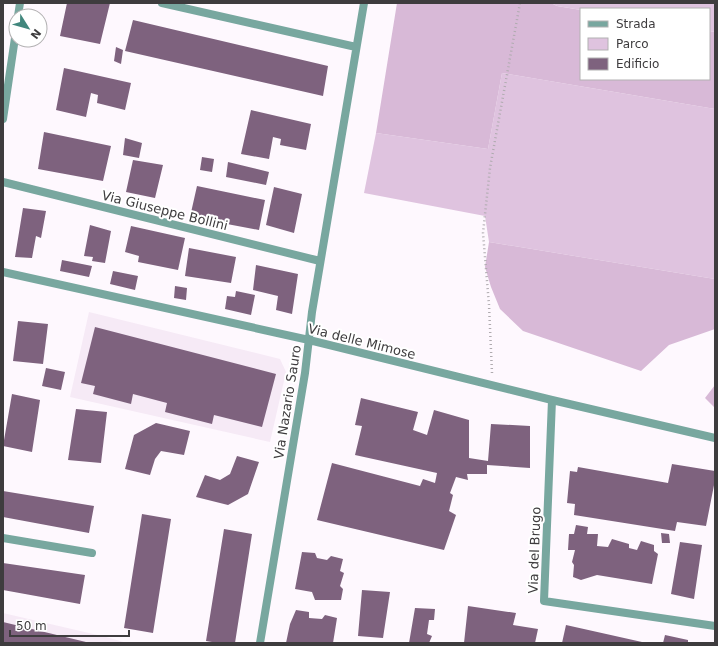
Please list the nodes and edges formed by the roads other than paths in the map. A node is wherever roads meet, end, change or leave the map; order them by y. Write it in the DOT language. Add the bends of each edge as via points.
graph roads {
  1 [pos="162,3"];
  2 [pos="364,3"];
  3 [pos="356,47"];
  4 [pos="13,48"];
  5 [pos="3,119"];
  6 [pos="3,182"];
  7 [pos="320,261"];
  8 [pos="3,272"];
  9 [pos="309,340"];
  10 [pos="552,400"];
  11 [pos="715,438"];
  12 [pos="3,538"];
  13 [pos="92,553"];
  14 [pos="715,626"];
  15 [pos="260,643"];
  1 -- 3 [label="street"];
  2 -- 3 [label="street, Via Nazario Sauro"];
  3 -- 7 [label="street, Via Nazario Sauro"];
  4 -- 5 [label="street"];
  6 -- 7 [label="street, Via Giuseppe Bollini"];
  7 -- 9 [label="street, Via Nazario Sauro"];
  8 -- 9 [label="street, Via delle Mimose"];
  9 -- 10 [label="street, Via delle Mimose"];
  9 -- 15 [label="street, Via Nazario Sauro"];
  10 -- 11 [label="street, Via delle Mimose"];
  10 -- 14 [label="street, Via del Brugo" via="544,601"];
  12 -- 13 [label="street"];
}
